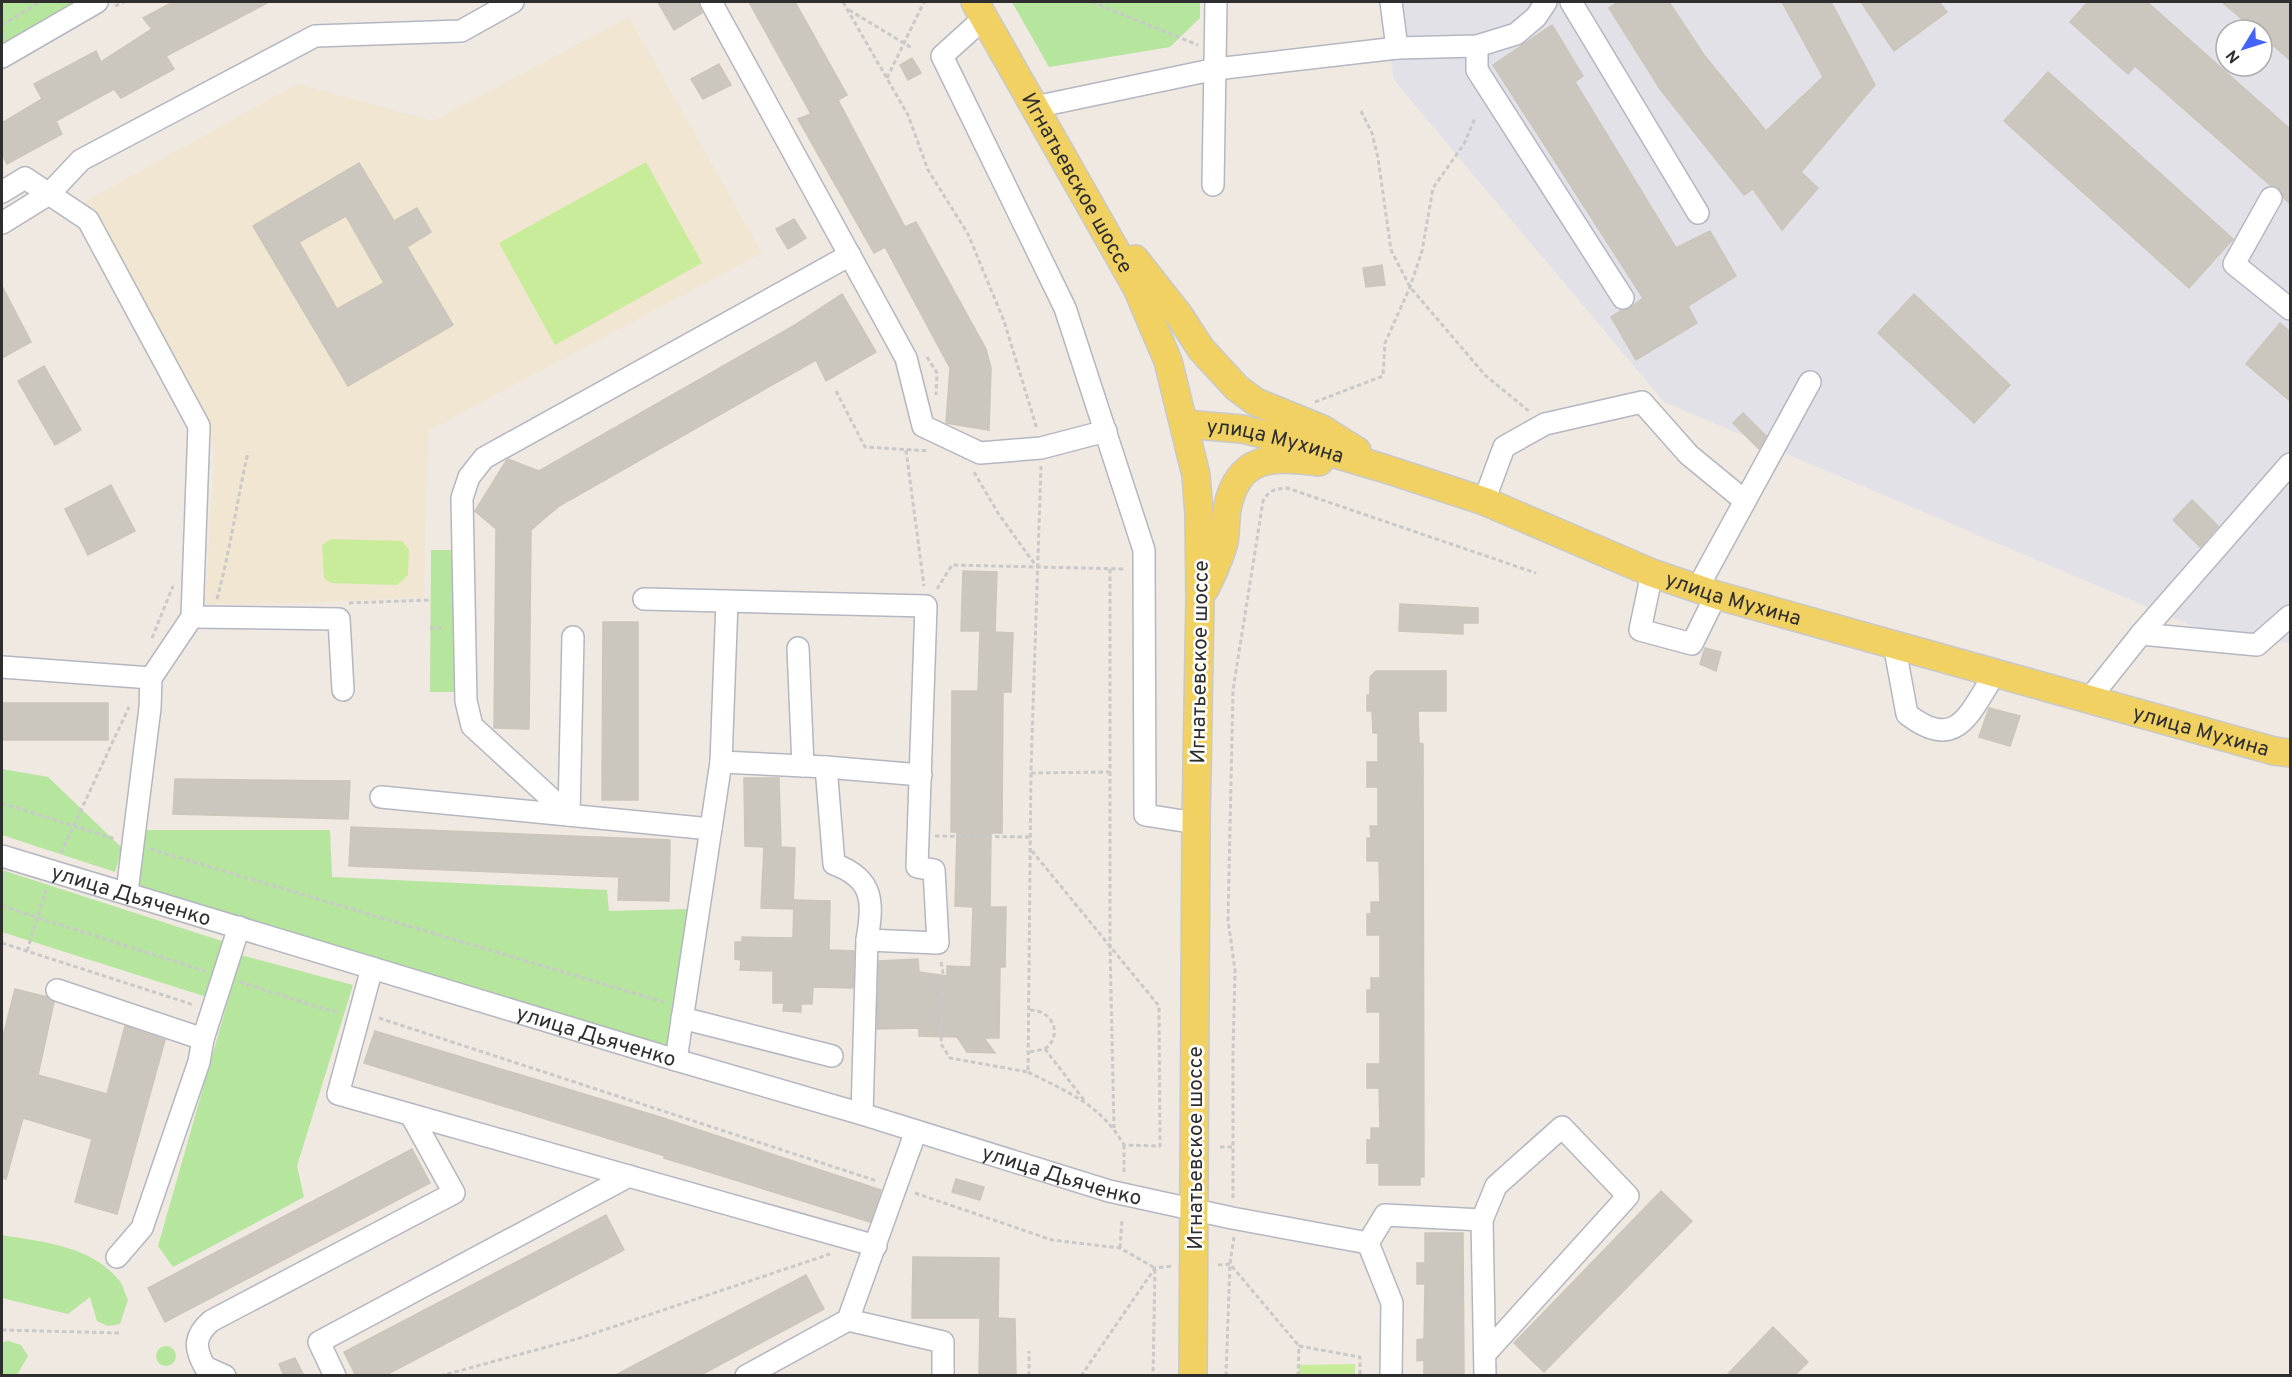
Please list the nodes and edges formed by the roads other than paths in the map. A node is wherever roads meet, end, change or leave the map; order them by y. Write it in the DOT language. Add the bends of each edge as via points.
graph roads {
  1 [pos="97,2"];
  2 [pos="513,2"];
  3 [pos="711,2"];
  4 [pos="1216,2"];
  5 [pos="1391,2"];
  6 [pos="1570,2"];
  7 [pos="1536,7"];
  8 [pos="980,10"];
  9 [pos="1477,46"];
  10 [pos="1397,48"];
  11 [pos="2,57"];
  12 [pos="1216,61"];
  13 [pos="1035,107"];
  14 [pos="1214,185"];
  15 [pos="2,192"];
  16 [pos="49,194"];
  17 [pos="1086,197"];
  18 [pos="2271,198"];
  19 [pos="1698,213"];
  20 [pos="2,223"];
  21 [pos="850,255"];
  22 [pos="1623,298"];
  23 [pos="2290,309"];
  24 [pos="1810,382"];
  25 [pos="1185,424"];
  26 [pos="1106,431"];
  27 [pos="2290,464"];
  28 [pos="1386,469"];
  29 [pos="1484,501"];
  30 [pos="1745,501"];
  31 [pos="1652,573"];
  32 [pos="1706,592"];
  33 [pos="1200,598"];
  34 [pos="644,599"];
  35 [pos="727,601"];
  36 [pos="192,616"];
  37 [pos="2290,616"];
  38 [pos="2141,634"];
  39 [pos="573,637"];
  40 [pos="1894,644"];
  41 [pos="798,648"];
  42 [pos="2,667"];
  43 [pos="1996,672"];
  44 [pos="145,677"];
  45 [pos="343,690"];
  46 [pos="2090,698"];
  47 [pos="2290,753"];
  48 [pos="721,762"];
  49 [pos="803,766"];
  50 [pos="826,767"];
  51 [pos="921,775"];
  52 [pos="381,797"];
  53 [pos="569,815"];
  54 [pos="1196,823"];
  55 [pos="711,829"];
  56 [pos="2,856"];
  57 [pos="127,892"];
  58 [pos="239,927"];
  59 [pos="867,940"];
  60 [pos="372,968"];
  61 [pos="57,990"];
  62 [pos="675,1011"];
  63 [pos="203,1039"];
  64 [pos="832,1056"];
  65 [pos="676,1060"];
  66 [pos="862,1114"];
  67 [pos="411,1115"];
  68 [pos="916,1131"];
  69 [pos="629,1176"];
  70 [pos="1193,1209"];
  71 [pos="1482,1220"];
  72 [pos="1368,1243"];
  73 [pos="876,1246"];
  74 [pos="117,1257"];
  75 [pos="848,1320"];
  76 [pos="1485,1354"];
  77 [pos="225,1376"];
  78 [pos="336,1376"];
  79 [pos="746,1376"];
  80 [pos="943,1376"];
  81 [pos="1193,1376"];
  82 [pos="1391,1376"];
  83 [pos="1485,1376"];
  1 -- 11 [label="street"];
  2 -- 16 [label="street" via="461,31 315,36 81,160"];
  3 -- 21 [label="street"];
  4 -- 12 [label="street"];
  5 -- 10 [label="street"];
  6 -- 19 [label="street"];
  7 -- 9 [label="street" via="1516,34"];
  8 -- 13 [label="main road, Игнатьевское шоссе"];
  8 -- 26 [label="street" via="942,56 1065,308"];
  9 -- 10 [label="street"];
  9 -- 22 [label="street" via="1477,70"];
  10 -- 12 [label="street"];
  12 -- 13 [label="street"];
  12 -- 14 [label="street"];
  13 -- 17 [label="main road, Игнатьевское шоссе"];
  15 -- 16 [label="street" via="25,178"];
  16 -- 20 [label="street"];
  16 -- 36 [label="street" via="88,220 199,426"];
  17 -- 25 [label="main road, Игнатьевское шоссе" via="1137,288 1168,361"];
  17 -- 28 [label="main road" via="1201,349 1237,388 1266,407 1322,429"];
  18 -- 23 [label="street" via="2234,264"];
  21 -- 26 [label="street" via="906,358 923,426 980,453 1041,448"];
  21 -- 53 [label="street" via="484,458 469,477 462,498 462,520 466,702 472,726"];
  24 -- 30 [label="street"];
  25 -- 28 [label="main road, улица Мухина" via="1242,429"];
  25 -- 33 [label="main road, Игнатьевское шоссе" via="1200,514"];
  26 -- 54 [label="street" via="1144,550 1145,815"];
  27 -- 38 [label="street"];
  28 -- 29 [label="main road, улица Мухина"];
  28 -- 33 [label="main road" via="1292,458 1270,458 1255,464 1241,474 1233,488 1226,511 1224,541"];
  29 -- 30 [label="street" via="1504,447 1545,424 1642,402 1689,456"];
  29 -- 31 [label="main road, улица Мухина"];
  30 -- 32 [label="street"];
  31 -- 32 [label="main road, улица Мухина"];
  31 -- 32 [label="street" via="1640,630 1692,644"];
  32 -- 40 [label="main road, улица Мухина"];
  33 -- 54 [label="main road, Игнатьевское шоссе"];
  34 -- 35 [label="street"];
  35 -- 48 [label="street"];
  35 -- 51 [label="street" via="926,606"];
  36 -- 44 [label="street"];
  36 -- 45 [label="street" via="344,619"];
  37 -- 38 [label="street" via="2257,645"];
  38 -- 46 [label="street"];
  39 -- 53 [label="street"];
  40 -- 43 [label="main road, улица Мухина"];
  40 -- 43 [label="street" via="1906,714 1934,729 1961,725"];
  41 -- 49 [label="street"];
  42 -- 44 [label="street"];
  43 -- 46 [label="main road, улица Мухина"];
  44 -- 57 [label="street" via="150,708"];
  46 -- 47 [label="main road, улица Мухина"];
  48 -- 49 [label="street"];
  48 -- 55 [label="street"];
  49 -- 50 [label="street"];
  50 -- 51 [label="street"];
  50 -- 59 [label="street" via="834,864 850,870 871,894"];
  51 -- 59 [label="street" via="917,867 934,870 938,943"];
  52 -- 53 [label="street"];
  53 -- 55 [label="street"];
  54 -- 70 [label="main road, Игнатьевское шоссе"];
  55 -- 62 [label="street"];
  56 -- 57 [label="street, улица Дьяченко"];
  57 -- 58 [label="street, улица Дьяченко"];
  58 -- 60 [label="street, улица Дьяченко"];
  58 -- 63 [label="street"];
  59 -- 66 [label="street"];
  60 -- 65 [label="street, улица Дьяченко"];
  60 -- 67 [label="street" via="338,1094"];
  61 -- 63 [label="street"];
  62 -- 64 [label="street"];
  62 -- 65 [label="street"];
  63 -- 74 [label="street" via="199,1062 142,1228"];
  65 -- 66 [label="street, улица Дьяченко"];
  66 -- 68 [label="street, улица Дьяченко"];
  67 -- 69 [label="street"];
  67 -- 77 [label="street" via="454,1193 212,1321 199,1335 196,1350 205,1367"];
  68 -- 70 [label="street, улица Дьяченко" via="1109,1191"];
  68 -- 73 [label="street"];
  69 -- 73 [label="street"];
  69 -- 78 [label="street" via="319,1342"];
  70 -- 72 [label="street, улица Дьяченко"];
  70 -- 81 [label="main road, Игнатьевское шоссе"];
  71 -- 72 [label="street" via="1385,1215"];
  71 -- 76 [label="street"];
  71 -- 76 [label="street" via="1496,1186 1562,1127 1628,1196"];
  72 -- 82 [label="street" via="1392,1303"];
  73 -- 75 [label="street"];
  75 -- 79 [label="street"];
  75 -- 80 [label="street" via="943,1342"];
  76 -- 83 [label="street"];
}
